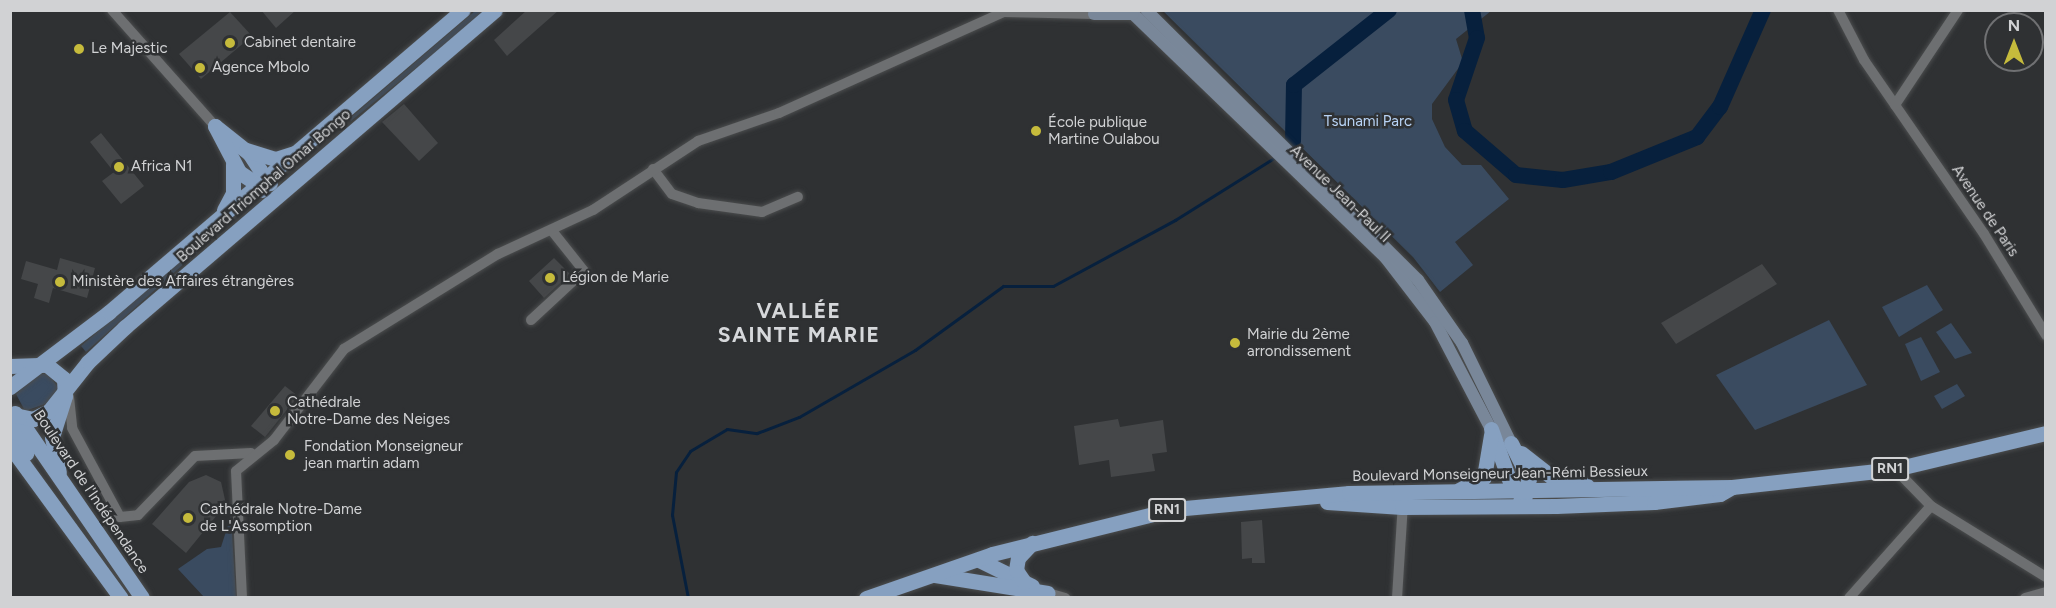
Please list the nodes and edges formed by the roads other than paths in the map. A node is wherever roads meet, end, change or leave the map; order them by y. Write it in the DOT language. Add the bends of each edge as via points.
graph roads {
  1 [pos="112,10"];
  2 [pos="462,10"];
  3 [pos="495,10"];
  4 [pos="1146,10"];
  5 [pos="1838,10"];
  6 [pos="1959,10"];
  7 [pos="1097,12"];
  8 [pos="1131,12"];
  9 [pos="1895,105"];
  10 [pos="377,112"];
  11 [pos="214,126"];
  12 [pos="305,148"];
  13 [pos="246,150"];
  14 [pos="233,164"];
  15 [pos="653,169"];
  16 [pos="263,183"];
  17 [pos="798,197"];
  18 [pos="217,219"];
  19 [pos="553,232"];
  20 [pos="146,309"];
  21 [pos="531,320"];
  22 [pos="2046,335"];
  23 [pos="73,341"];
  24 [pos="88,362"];
  25 [pos="38,365"];
  26 [pos="10,366"];
  27 [pos="10,387"];
  28 [pos="68,392"];
  29 [pos="12,416"];
  30 [pos="1491,429"];
  31 [pos="2046,433"];
  32 [pos="1511,442"];
  33 [pos="263,448"];
  34 [pos="13,453"];
  35 [pos="1895,469"];
  36 [pos="1732,487"];
  37 [pos="1659,489"];
  38 [pos="64,490"];
  39 [pos="1440,494"];
  40 [pos="1524,495"];
  41 [pos="1630,502"];
  42 [pos="1406,503"];
  43 [pos="1931,507"];
  44 [pos="81,543"];
  45 [pos="1032,543"];
  46 [pos="985,558"];
  47 [pos="929,574"];
  48 [pos="2046,577"];
  49 [pos="1017,584"];
  50 [pos="2046,592"];
  51 [pos="1048,593"];
  52 [pos="121,597"];
  53 [pos="142,597"];
  54 [pos="242,597"];
  55 [pos="866,597"];
  56 [pos="1065,597"];
  57 [pos="1397,597"];
  58 [pos="1849,597"];
  59 [pos="2025,597"];
  1 -- 11 [label="street"];
  2 -- 12 [label="main road, Boulevard Triomphal Omar Bongo"];
  3 -- 10 [label="main road, Boulevard Triomphal Omar Bongo"];
  4 -- 32 [label="main road, Avenue Jean-Paul II" via="1288,147 1442,312"];
  5 -- 9 [label="street, Avenue de Paris"];
  6 -- 9 [label="street"];
  7 -- 8 [label="main road"];
  7 -- 15 [label="street" via="1004,12 779,113 698,141"];
  8 -- 30 [label="main road, Avenue Jean-Paul II" via="1368,240 1440,331"];
  9 -- 22 [label="street, Avenue de Paris"];
  10 -- 16 [label="main road" via="346,129 283,180"];
  10 -- 20 [label="main road, Boulevard Triomphal Omar Bongo"];
  11 -- 13 [label="main road"];
  11 -- 14 [label="main road"];
  12 -- 13 [label="main road" via="276,159"];
  12 -- 16 [label="main road, Boulevard Triomphal Omar Bongo"];
  13 -- 16 [label="main road"];
  14 -- 16 [label="main road" via="250,180"];
  14 -- 18 [label="main road" via="232,197"];
  15 -- 17 [label="street" via="672,194 698,203 762,212"];
  15 -- 19 [label="street"];
  16 -- 18 [label="main road, Boulevard Triomphal Omar Bongo"];
  16 -- 20 [label="main road" via="252,207"];
  18 -- 23 [label="main road, Boulevard Triomphal Omar Bongo"];
  19 -- 21 [label="street" via="584,271"];
  19 -- 33 [label="street" via="498,254 344,349"];
  20 -- 24 [label="main road, Boulevard Triomphal Omar Bongo"];
  23 -- 24 [label="main road"];
  23 -- 25 [label="main road, Boulevard Triomphal Omar Bongo"];
  24 -- 28 [label="main road, Boulevard Triomphal Omar Bongo"];
  25 -- 26 [label="main road"];
  25 -- 27 [label="main road, Boulevard Triomphal Omar Bongo"];
  25 -- 28 [label="main road" via="58,370"];
  28 -- 29 [label="main road" via="37,419"];
  28 -- 33 [label="street" via="70,422 120,517 138,515 195,456"];
  28 -- 38 [label="main road" via="52,445"];
  29 -- 38 [label="main road, Boulevard de l'Indépendance"];
  29 -- 44 [label="main road"];
  30 -- 39 [label="main road" via="1484,477 1471,487"];
  30 -- 40 [label="main road"];
  31 -- 35 [label="main road, Boulevard Monseigneur Jean-Rémi Bessieux / RN1"];
  32 -- 37 [label="main road" via="1539,469 1566,483"];
  32 -- 40 [label="main road" via="1529,478"];
  33 -- 54 [label="street" via="234,475"];
  34 -- 44 [label="main road"];
  35 -- 36 [label="main road, Boulevard Monseigneur Jean-Rémi Bessieux / RN1"];
  35 -- 43 [label="street"];
  36 -- 37 [label="main road, Boulevard Monseigneur Jean-Rémi Bessieux / RN1"];
  36 -- 41 [label="main road, Boulevard Monseigneur Jean-Rémi Bessieux / RN1" via="1720,494"];
  37 -- 40 [label="main road, Boulevard Monseigneur Jean-Rémi Bessieux / RN1"];
  38 -- 53 [label="main road, Boulevard de l'Indépendance"];
  39 -- 40 [label="main road, Boulevard Monseigneur Jean-Rémi Bessieux / RN1"];
  39 -- 42 [label="main road, Boulevard Monseigneur Jean-Rémi Bessieux / RN1"];
  40 -- 41 [label="main road" via="1545,503"];
  40 -- 42 [label="main road" via="1515,503"];
  41 -- 42 [label="main road, Boulevard Monseigneur Jean-Rémi Bessieux / RN1"];
  42 -- 45 [label="main road, Boulevard Monseigneur Jean-Rémi Bessieux / RN1" via="1305,498 1174,509"];
  42 -- 57 [label="street"];
  43 -- 48 [label="street"];
  43 -- 58 [label="street"];
  44 -- 52 [label="main road"];
  45 -- 46 [label="main road, Boulevard Monseigneur Jean-Rémi Bessieux / RN1"];
  45 -- 49 [label="main road" via="1018,558"];
  46 -- 47 [label="main road, Boulevard Monseigneur Jean-Rémi Bessieux / RN1"];
  46 -- 49 [label="main road" via="988,573"];
  47 -- 49 [label="main road"];
  47 -- 55 [label="main road, Boulevard Monseigneur Jean-Rémi Bessieux / RN1"];
  49 -- 51 [label="main road"];
  50 -- 59 [label="street"];
  51 -- 56 [label="street"];
}
